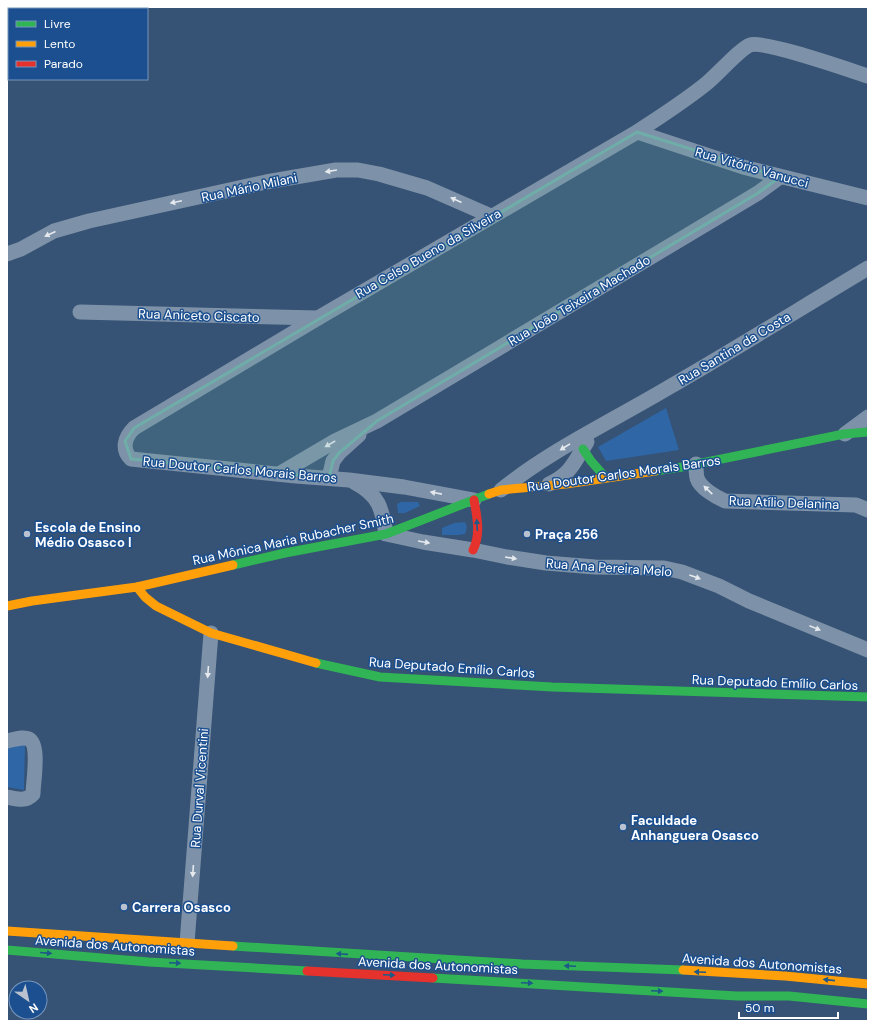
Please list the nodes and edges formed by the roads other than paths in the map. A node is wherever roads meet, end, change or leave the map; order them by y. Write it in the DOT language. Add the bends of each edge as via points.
graph roads {
  1 [pos="868,76"];
  2 [pos="637,132"];
  3 [pos="780,177"];
  4 [pos="868,198"];
  5 [pos="491,216"];
  6 [pos="7,254"];
  7 [pos="868,268"];
  8 [pos="80,312"];
  9 [pos="318,318"];
  10 [pos="868,417"];
  11 [pos="377,420"];
  12 [pos="598,426"];
  13 [pos="868,432"];
  14 [pos="844,434"];
  15 [pos="582,449"];
  16 [pos="131,459"];
  17 [pos="696,464"];
  18 [pos="279,474"];
  19 [pos="329,478"];
  20 [pos="606,478"];
  21 [pos="349,480"];
  22 [pos="543,486"];
  23 [pos="404,487"];
  24 [pos="501,490"];
  25 [pos="474,500"];
  26 [pos="379,503"];
  27 [pos="868,510"];
  28 [pos="386,534"];
  29 [pos="473,550"];
  30 [pos="138,587"];
  31 [pos="7,606"];
  32 [pos="211,633"];
  33 [pos="868,650"];
  34 [pos="868,697"];
  35 [pos="7,741"];
  36 [pos="7,797"];
  37 [pos="7,931"];
  38 [pos="187,943"];
  39 [pos="7,950"];
  40 [pos="868,984"];
  41 [pos="868,1004"];
  1 -- 2 [label="street, Rua Celso Bueno da Silveira" via="761,44 751,45 707,84"];
  2 -- 3 [label="street, Rua Vitório Vanucci"];
  2 -- 5 [label="street, Rua Celso Bueno da Silveira"];
  3 -- 4 [label="street, Rua Vitório Vanucci"];
  3 -- 11 [label="street, Rua João Teixeira Machado" via="758,193"];
  5 -- 6 [label="street, Rua Mário Milani, one-way" via="427,188 358,170 336,170 266,182 89,221 54,231"];
  5 -- 9 [label="street, Rua Celso Bueno da Silveira"];
  7 -- 12 [label="street, Rua Santina da Costa" via="665,390"];
  8 -- 9 [label="street, Rua Aniceto Ciscato"];
  9 -- 16 [label="street, Rua Celso Bueno da Silveira" via="134,428 125,441 127,455"];
  10 -- 14 [label="street"];
  11 -- 18 [label="street, Rua João Teixeira Machado, one-way" via="334,441"];
  11 -- 19 [label="street, Rua João Teixeira Machado" via="339,453 333,462"];
  12 -- 15 [label="street, Rua Santina da Costa"];
  12 -- 24 [label="street, Rua Santina da Costa, one-way"];
  13 -- 14 [label="street, Rua Doutor Carlos Morais Barros"];
  14 -- 17 [label="street, Rua Doutor Carlos Morais Barros"];
  15 -- 20 [label="street"];
  15 -- 22 [label="street, Rua Santina da Costa" via="567,472"];
  16 -- 18 [label="street, Rua Doutor Carlos Morais Barros"];
  17 -- 20 [label="street, Rua Doutor Carlos Morais Barros"];
  27 -- 17 [label="street, Rua Atílio Delanina, one-way" via="856,504 725,501 707,490 697,479"];
  18 -- 19 [label="street, Rua Doutor Carlos Morais Barros"];
  19 -- 21 [label="street, Rua Doutor Carlos Morais Barros"];
  20 -- 22 [label="street, Rua Doutor Carlos Morais Barros"];
  21 -- 23 [label="street, Rua Doutor Carlos Morais Barros"];
  21 -- 26 [label="street, Rua Doutor Carlos Morais Barros" via="366,488"];
  22 -- 24 [label="street, Rua Doutor Carlos Morais Barros"];
  25 -- 23 [label="street, Rua Doutor Carlos Morais Barros, one-way"];
  23 -- 26 [label="street" via="388,493"];
  24 -- 25 [label="street, Rua Doutor Carlos Morais Barros"];
  25 -- 28 [label="street, Rua Mônica Maria Rubacher Smith"];
  29 -- 25 [label="street, one-way" via="478,536"];
  26 -- 28 [label="street, Rua Doutor Carlos Morais Barros"];
  28 -- 29 [label="street, Rua Ana Pereira Melo, one-way"];
  28 -- 30 [label="street, Rua Mônica Maria Rubacher Smith" via="285,553"];
  29 -- 33 [label="street, Rua Ana Pereira Melo, one-way" via="546,563 664,568 682,572"];
  30 -- 31 [label="street"];
  30 -- 32 [label="street, Rua Deputado Emílio Carlos" via="156,606"];
  32 -- 34 [label="street, Rua Deputado Emílio Carlos" via="305,660 380,677 552,687"];
  32 -- 38 [label="street, Rua Durval Vicentini, one-way"];
  35 -- 36 [label="street" via="24,737 34,744 35,752 33,794 24,800"];
  37 -- 38 [label="street, Avenida dos Autonomistas"];
  40 -- 38 [label="street, Avenida dos Autonomistas, one-way" via="773,975 520,964"];
  39 -- 41 [label="street, Avenida dos Autonomistas, one-way" via="149,962 737,996 789,996"];
}
